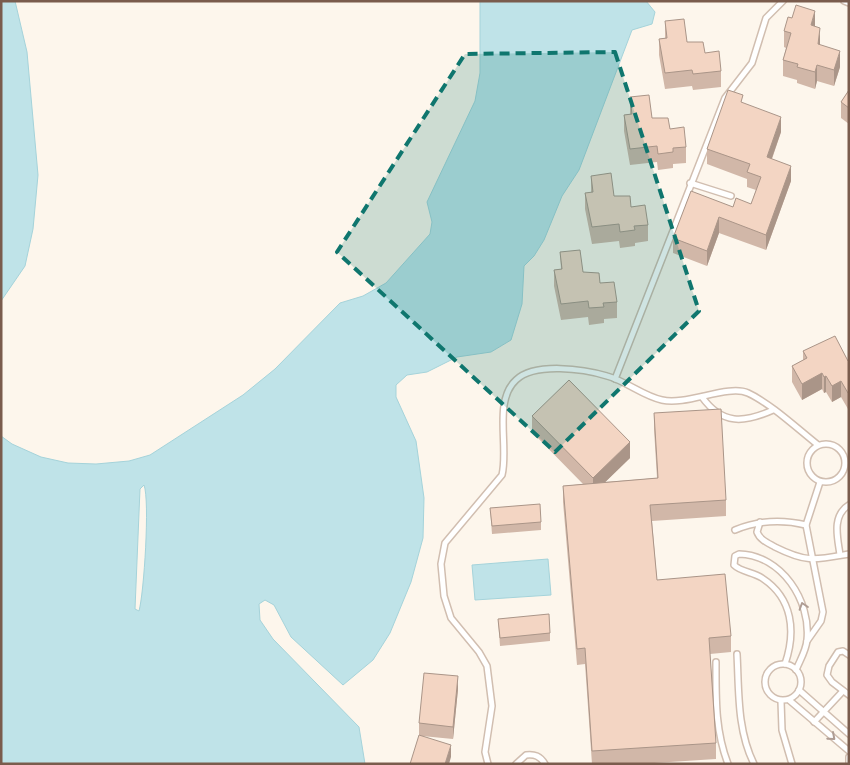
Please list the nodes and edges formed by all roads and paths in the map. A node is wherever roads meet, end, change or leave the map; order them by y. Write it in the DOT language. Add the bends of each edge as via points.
graph roads {
  1 [pos="783,1"];
  2 [pos="844,1"];
  3 [pos="849,2"];
  4 [pos="690,182"];
  5 [pos="731,196"];
  6 [pos="615,379"];
  7 [pos="702,397"];
  8 [pos="773,410"];
  9 [pos="818,445"];
  10 [pos="847,461"];
  11 [pos="820,482"];
  12 [pos="849,505"];
  13 [pos="760,522"];
  14 [pos="806,525"];
  15 [pos="736,530"];
  16 [pos="849,554"];
  17 [pos="840,555"];
  18 [pos="813,560"];
  19 [pos="807,641"];
  20 [pos="737,654"];
  21 [pos="849,654"];
  22 [pos="716,662"];
  23 [pos="785,664"];
  24 [pos="796,670"];
  25 [pos="799,690"];
  26 [pos="843,691"];
  27 [pos="849,695"];
  28 [pos="789,700"];
  29 [pos="781,701"];
  30 [pos="823,713"];
  31 [pos="814,722"];
  32 [pos="849,734"];
  33 [pos="849,751"];
  34 [pos="488,764"];
  35 [pos="516,764"];
  36 [pos="545,764"];
  37 [pos="728,764"];
  38 [pos="754,764"];
  39 [pos="792,764"];
  1 -- 4 [label="lane" via="766,18 752,63 724,98"];
  2 -- 3 [label="lane"];
  4 -- 5 [label="lane"];
  4 -- 6 [label="lane"];
  6 -- 7 [label="lane" via="666,401"];
  6 -- 34 [label="lane" via="575,370 538,370 516,380 508,389 504,403 502,475 445,543 441,564 447,608 451,618 479,652 490,679 492,706 485,752"];
  7 -- 8 [label="lane" via="729,392 748,393"];
  7 -- 8 [label="lane" via="717,414 733,419 746,419"];
  8 -- 9 [label="lane"];
  9 -- 10 [label="lane" via="836,446"];
  9 -- 11 [label="lane" via="807,459 808,469"];
  10 -- 11 [label="lane" via="838,478"];
  11 -- 14 [label="lane"];
  12 -- 17 [label="lane" via="840,513 838,520"];
  13 -- 14 [label="lane"];
  13 -- 15 [label="lane"];
  13 -- 18 [label="lane" via="757,532 762,539 797,558"];
  14 -- 18 [label="lane"];
  16 -- 17 [label="lane"];
  17 -- 18 [label="lane"];
  18 -- 19 [label="lane" via="823,612 817,629"];
  19 -- 23 [label="lane, one-way" via="804,606 791,582 770,564 744,554 735,556 734,565 775,588 789,612 792,636"];
  19 -- 24 [label="lane"];
  20 -- 38 [label="lane" via="740,724 745,747"];
  21 -- 26 [label="lane" via="838,652 827,670 829,679"];
  22 -- 37 [label="lane" via="715,710 720,743"];
  23 -- 24 [label="lane"];
  23 -- 29 [label="lane" via="770,669 765,678 768,693"];
  24 -- 25 [label="lane" via="801,682"];
  25 -- 28 [label="lane"];
  25 -- 30 [label="lane"];
  26 -- 27 [label="lane"];
  26 -- 30 [label="lane"];
  28 -- 29 [label="lane"];
  28 -- 31 [label="lane"];
  29 -- 39 [label="lane" via="782,730"];
  30 -- 31 [label="lane"];
  30 -- 32 [label="lane"];
  31 -- 33 [label="lane, one-way"];
  35 -- 36 [label="lane" via="520,758 533,754"];
}
